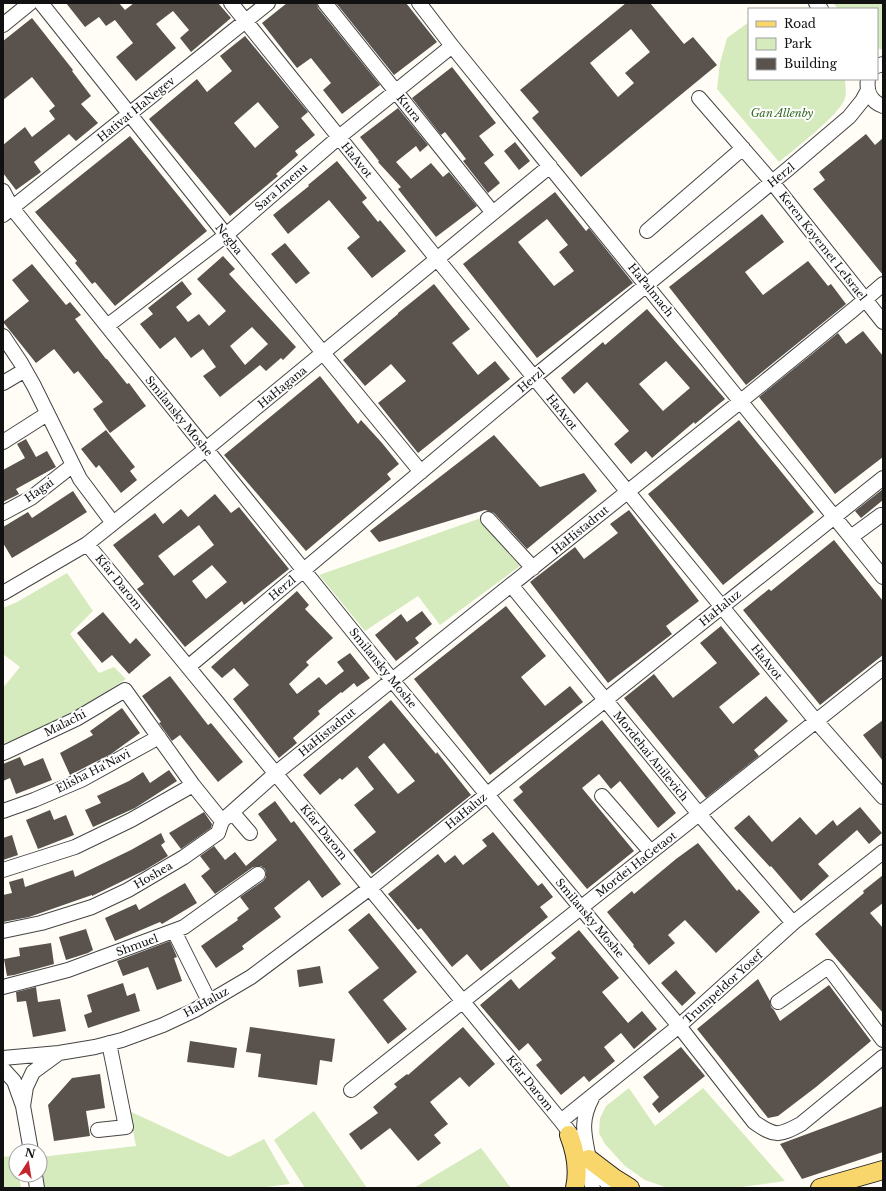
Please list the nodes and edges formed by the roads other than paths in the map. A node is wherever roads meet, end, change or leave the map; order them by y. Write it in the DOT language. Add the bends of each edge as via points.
graph roads {
  1 [pos="30,3"];
  2 [pos="41,3"];
  3 [pos="231,3"];
  4 [pos="268,3"];
  5 [pos="325,3"];
  6 [pos="419,3"];
  7 [pos="246,21"];
  8 [pos="3,25"];
  9 [pos="452,46"];
  10 [pos="868,84"];
  11 [pos="396,91"];
  12 [pos="700,98"];
  13 [pos="883,106"];
  14 [pos="129,114"];
  15 [pos="339,137"];
  16 [pos="743,148"];
  17 [pos="550,166"];
  18 [pos="772,182"];
  19 [pos="3,191"];
  20 [pos="8,211"];
  21 [pos="493,213"];
  22 [pos="647,231"];
  23 [pos="226,235"];
  24 [pos="437,259"];
  25 [pos="647,284"];
  26 [pos="883,284"];
  27 [pos="865,299"];
  28 [pos="883,322"];
  29 [pos="107,326"];
  30 [pos="3,336"];
  31 [pos="322,353"];
  32 [pos="25,370"];
  33 [pos="534,377"];
  34 [pos="3,383"];
  35 [pos="742,401"];
  36 [pos="47,414"];
  37 [pos="3,442"];
  38 [pos="206,449"];
  39 [pos="73,465"];
  40 [pos="421,472"];
  41 [pos="883,478"];
  42 [pos="628,492"];
  43 [pos="3,513"];
  44 [pos="881,515"];
  45 [pos="834,516"];
  46 [pos="488,519"];
  47 [pos="113,523"];
  48 [pos="851,537"];
  49 [pos="87,544"];
  50 [pos="878,562"];
  51 [pos="533,568"];
  52 [pos="304,570"];
  53 [pos="883,577"];
  54 [pos="511,585"];
  55 [pos="3,593"];
  56 [pos="722,606"];
  57 [pos="188,667"];
  58 [pos="883,668"];
  59 [pos="392,680"];
  60 [pos="605,700"];
  61 [pos="816,721"];
  62 [pos="159,737"];
  63 [pos="3,752"];
  64 [pos="276,773"];
  65 [pos="193,784"];
  66 [pos="487,794"];
  67 [pos="602,796"];
  68 [pos="883,797"];
  69 [pos="3,810"];
  70 [pos="699,814"];
  71 [pos="227,817"];
  72 [pos="250,833"];
  73 [pos="652,852"];
  74 [pos="883,852"];
  75 [pos="3,870"];
  76 [pos="258,874"];
  77 [pos="370,888"];
  78 [pos="581,908"];
  79 [pos="794,923"];
  80 [pos="3,931"];
  81 [pos="174,931"];
  82 [pos="3,987"];
  83 [pos="209,1001"];
  84 [pos="463,1001"];
  85 [pos="778,1002"];
  86 [pos="679,1026"];
  87 [pos="883,1040"];
  88 [pos="109,1043"];
  89 [pos="59,1053"];
  90 [pos="4,1057"];
  91 [pos="883,1058"];
  92 [pos="350,1090"];
  93 [pos="593,1096"];
  94 [pos="23,1106"];
  95 [pos="565,1128"];
  96 [pos="98,1130"];
  97 [pos="30,1143"];
  98 [pos="589,1159"];
  99 [pos="883,1170"];
  100 [pos="575,1188"];
  101 [pos="593,1188"];
  102 [pos="611,1188"];
  103 [pos="630,1188"];
  104 [pos="820,1188"];
  1 -- 8 [label="street"];
  2 -- 14 [label="street, Negba"];
  3 -- 7 [label="street, HaAvot"];
  4 -- 7 [label="street, Hativat HaNegev"];
  5 -- 11 [label="street, Ktura"];
  6 -- 9 [label="street, HaPalmach"];
  7 -- 14 [label="street, Hativat HaNegev"];
  7 -- 15 [label="street, HaAvot"];
  9 -- 11 [label="street, Sara Imenu"];
  9 -- 17 [label="street, HaPalmach"];
  10 -- 13 [label="street" via="870,96"];
  10 -- 18 [label="street, Herzl" via="862,101 850,117"];
  11 -- 15 [label="street, Sara Imenu"];
  11 -- 21 [label="street, Ktura"];
  12 -- 16 [label="street, Keren Kayemet LeIsrael"];
  14 -- 20 [label="street, Hativat HaNegev"];
  14 -- 23 [label="street, Negba"];
  15 -- 23 [label="street, Sara Imenu"];
  15 -- 24 [label="street, HaAvot"];
  16 -- 18 [label="street, Keren Kayemet LeIsrael"];
  16 -- 22 [label="street"];
  17 -- 21 [label="street, HaHagana"];
  17 -- 25 [label="street, HaPalmach"];
  18 -- 25 [label="street, Herzl"];
  18 -- 27 [label="street, Keren Kayemet LeIsrael"];
  19 -- 20 [label="street, Smilansky Moshe"];
  20 -- 29 [label="street, Smilansky Moshe"];
  21 -- 24 [label="street, HaHagana"];
  23 -- 29 [label="street, Sara Imenu"];
  23 -- 31 [label="street, Negba"];
  24 -- 31 [label="street, HaHagana"];
  24 -- 33 [label="street, HaAvot"];
  25 -- 33 [label="street, Herzl"];
  25 -- 35 [label="street, HaPalmach"];
  26 -- 27 [label="street, HaHistadrut"];
  27 -- 28 [label="street, Keren Kayemet LeIsrael"];
  27 -- 35 [label="street, HaHistadrut"];
  29 -- 38 [label="street, Smilansky Moshe"];
  30 -- 32 [label="street"];
  31 -- 38 [label="street, HaHagana"];
  31 -- 40 [label="street, Negba"];
  32 -- 34 [label="street"];
  32 -- 36 [label="street"];
  33 -- 40 [label="street, Herzl"];
  33 -- 42 [label="street, HaAvot"];
  35 -- 42 [label="street, HaHistadrut"];
  35 -- 45 [label="street, HaPalmach"];
  36 -- 37 [label="street"];
  36 -- 39 [label="street"];
  38 -- 47 [label="street, HaHagana"];
  38 -- 52 [label="street, Smilansky Moshe"];
  39 -- 43 [label="street, Hagai" via="31,498"];
  39 -- 47 [label="street" via="80,479"];
  40 -- 52 [label="street, Herzl"];
  41 -- 45 [label="street, HaHaluz"];
  42 -- 51 [label="street, HaHistadrut"];
  42 -- 56 [label="street, HaAvot"];
  44 -- 48 [label="street"];
  45 -- 48 [label="street, HaPalmach"];
  45 -- 56 [label="street, HaHaluz"];
  46 -- 51 [label="street"];
  47 -- 49 [label="street, HaHagana"];
  48 -- 50 [label="street, HaPalmach"];
  49 -- 55 [label="street, HaHagana"];
  49 -- 57 [label="street, Kfar Darom"];
  50 -- 53 [label="street, HaPalmach"];
  51 -- 54 [label="street, HaHistadrut"];
  52 -- 57 [label="street, Herzl"];
  52 -- 59 [label="street, Smilansky Moshe"];
  54 -- 59 [label="street, HaHistadrut"];
  54 -- 60 [label="street, Mordehai Anilevich"];
  56 -- 60 [label="street, HaHaluz"];
  56 -- 61 [label="street, HaAvot"];
  57 -- 64 [label="street, Kfar Darom"];
  58 -- 61 [label="street, Mordei HaGetaot"];
  59 -- 64 [label="street, HaHistadrut"];
  59 -- 66 [label="street, Smilansky Moshe"];
  60 -- 66 [label="street, HaHaluz"];
  60 -- 70 [label="street, Mordehai Anilevich"];
  61 -- 68 [label="street, HaAvot"];
  61 -- 70 [label="street, Mordei HaGetaot"];
  62 -- 63 [label="street, Malachi" via="125,690 76,719"];
  62 -- 65 [label="street"];
  62 -- 69 [label="street, Elisha Ha'Navi" via="81,780"];
  64 -- 71 [label="street, Hoshea"];
  64 -- 77 [label="street, Kfar Darom"];
  65 -- 71 [label="street"];
  65 -- 75 [label="street" via="131,820 75,847"];
  66 -- 77 [label="street, HaHaluz"];
  66 -- 78 [label="street, Smilansky Moshe"];
  67 -- 73 [label="street"];
  70 -- 73 [label="street, Mordei HaGetaot"];
  70 -- 79 [label="street, Mordehai Anilevich"];
  71 -- 72 [label="street"];
  71 -- 80 [label="street, Hoshea" via="218,833 184,857 128,890 84,909 41,923"];
  73 -- 78 [label="street, Mordei HaGetaot"];
  74 -- 79 [label="street, Trumpeldor Yosef"];
  76 -- 81 [label="street, Shmuel" via="212,908"];
  77 -- 83 [label="street, HaHaluz" via="251,977"];
  77 -- 84 [label="street, Kfar Darom"];
  78 -- 84 [label="street, Mordei HaGetaot"];
  78 -- 86 [label="street, Smilansky Moshe"];
  79 -- 86 [label="street, Trumpeldor Yosef"];
  81 -- 82 [label="street, Shmuel" via="68,970"];
  81 -- 83 [label="street"];
  83 -- 88 [label="street, HaHaluz" via="163,1025"];
  84 -- 92 [label="street, Mordei HaGetaot"];
  84 -- 95 [label="street, Kfar Darom"];
  85 -- 87 [label="street" via="828,967"];
  86 -- 91 [label="street, Smilansky Moshe" via="754,1122 774,1134 788,1131 801,1124"];
  86 -- 93 [label="street, Trumpeldor Yosef"];
  88 -- 89 [label="street, HaHaluz"];
  88 -- 96 [label="street" via="126,1127"];
  89 -- 90 [label="street, HaHaluz"];
  89 -- 94 [label="street" via="33,1072 26,1087"];
  90 -- 94 [label="street"];
  93 -- 95 [label="street, Trumpeldor Yosef"];
  93 -- 98 [label="street" via="584,1121"];
  94 -- 97 [label="street"];
  95 -- 98 [label="street, Kfar Darom"];
  95 -- 100 [label="main road" via="576,1157"];
  95 -- 101 [label="street, Kfar Darom" via="586,1166"];
  98 -- 102 [label="street, Kfar Darom"];
  98 -- 103 [label="main road"];
  99 -- 104 [label="main road"];
}
